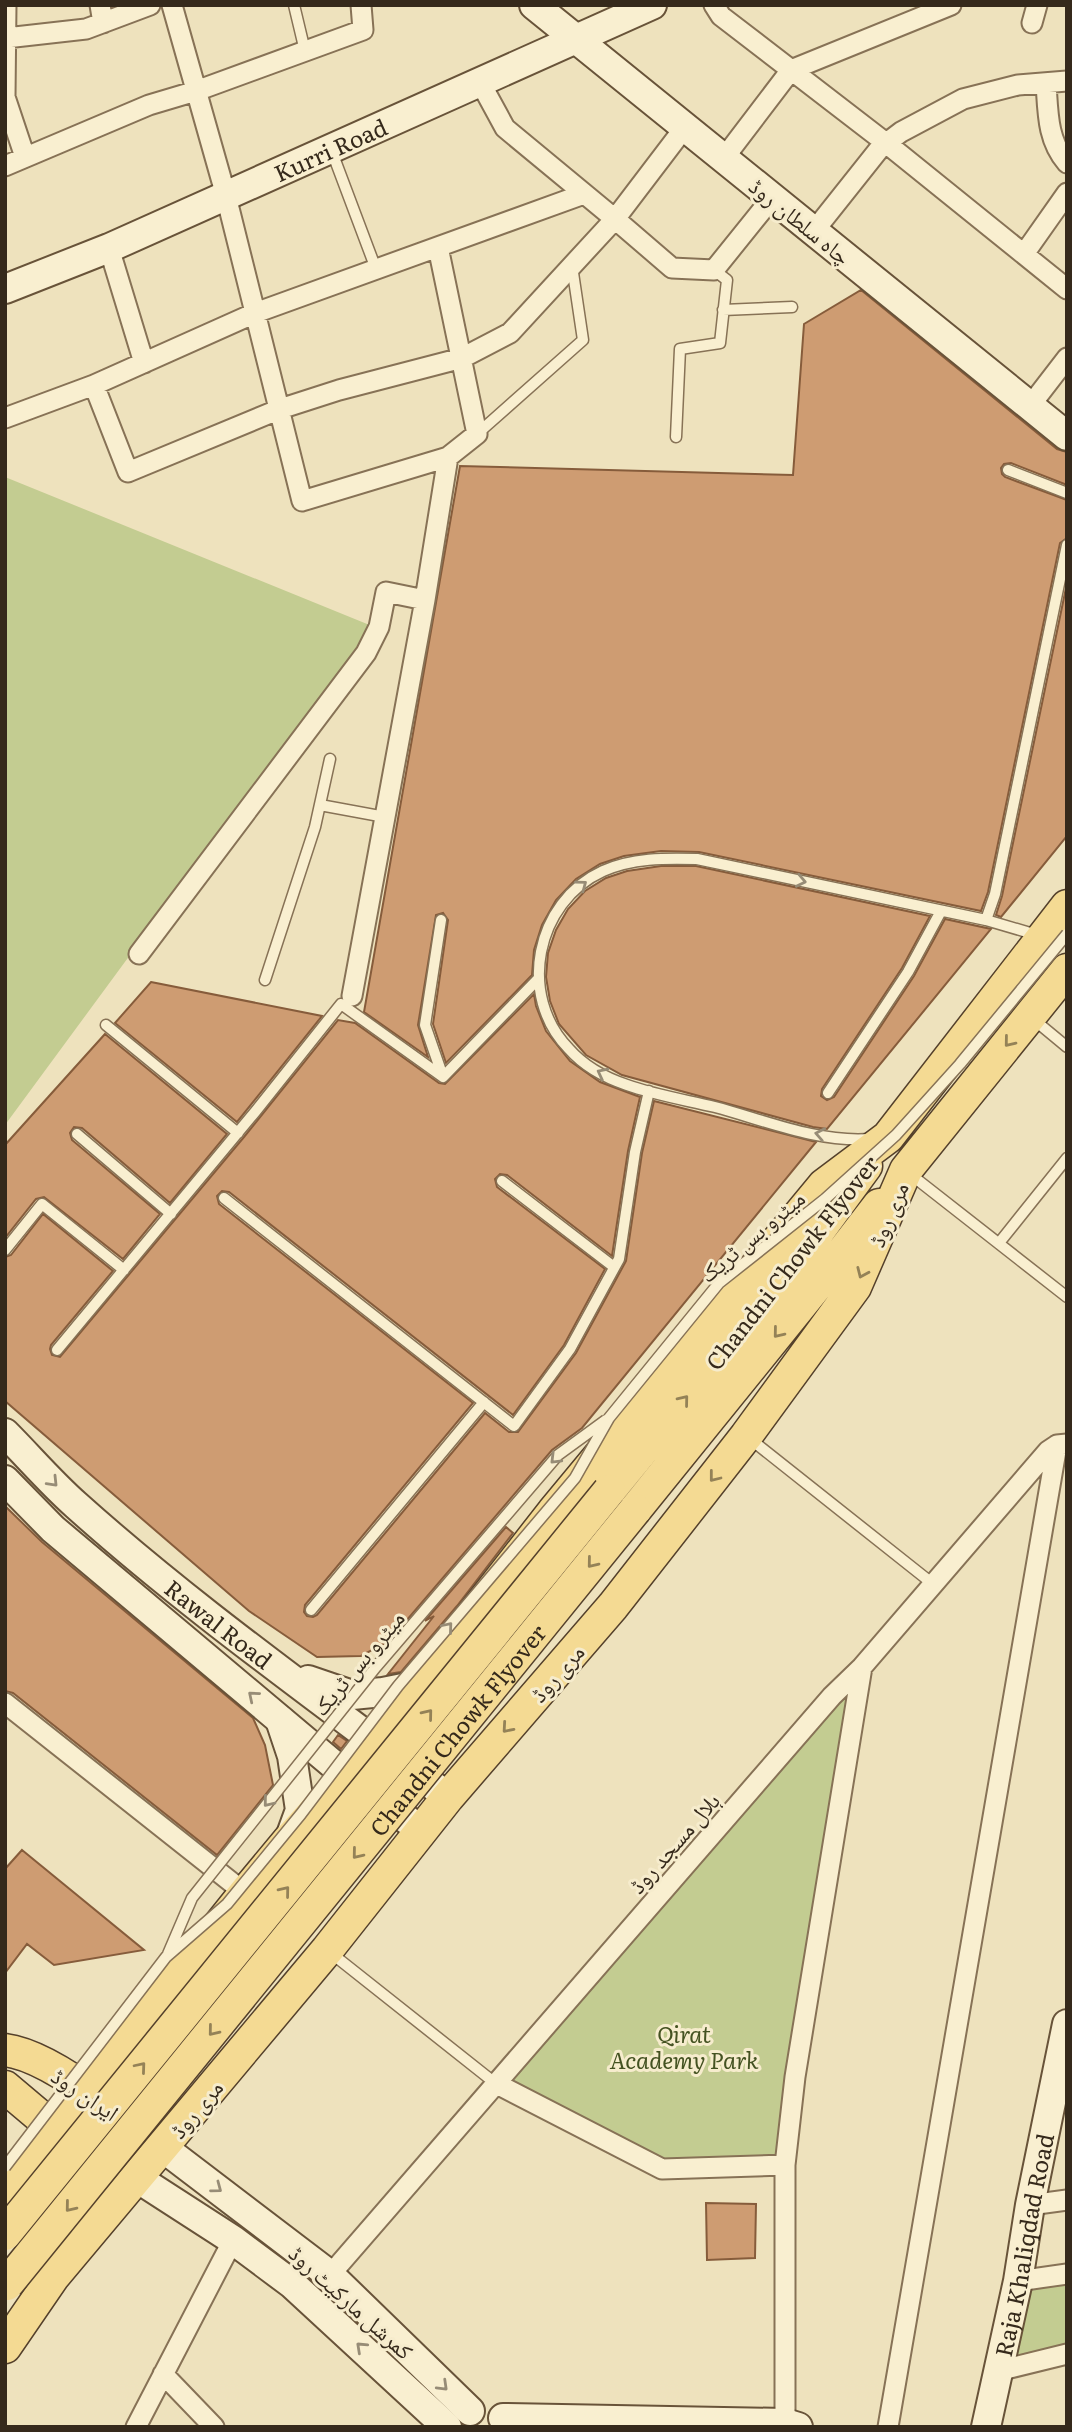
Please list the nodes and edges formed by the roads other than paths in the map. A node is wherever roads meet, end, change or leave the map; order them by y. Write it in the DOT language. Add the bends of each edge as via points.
graph roads {
  1 [pos="6,5"];
  2 [pos="150,5"];
  3 [pos="172,5"];
  4 [pos="294,5"];
  5 [pos="361,5"];
  6 [pos="534,5"];
  7 [pos="652,5"];
  8 [pos="715,5"];
  9 [pos="951,5"];
  10 [pos="102,14"];
  11 [pos="6,38"];
  12 [pos="577,39"];
  13 [pos="305,51"];
  14 [pos="791,70"];
  15 [pos="1067,81"];
  16 [pos="480,82"];
  17 [pos="1046,83"];
  18 [pos="196,91"];
  19 [pos="685,127"];
  20 [pos="886,144"];
  21 [pos="331,149"];
  22 [pos="25,158"];
  23 [pos="724,158"];
  24 [pos="1067,163"];
  25 [pos="5,166"];
  26 [pos="1067,193"];
  27 [pos="584,194"];
  28 [pos="226,196"];
  29 [pos="772,198"];
  30 [pos="615,219"];
  31 [pos="814,232"];
  32 [pos="438,247"];
  33 [pos="109,248"];
  34 [pos="1024,254"];
  35 [pos="572,266"];
  36 [pos="376,269"];
  37 [pos="714,270"];
  38 [pos="5,289"];
  39 [pos="1067,289"];
  40 [pos="792,307"];
  41 [pos="723,310"];
  42 [pos="255,313"];
  43 [pos="462,358"];
  44 [pos="1067,358"];
  45 [pos="144,363"];
  46 [pos="94,385"];
  47 [pos="1030,406"];
  48 [pos="279,409"];
  49 [pos="5,418"];
  50 [pos="477,434"];
  51 [pos="1067,436"];
  52 [pos="676,437"];
  53 [pos="448,457"];
  54 [pos="1008,470"];
  55 [pos="1067,493"];
  56 [pos="1067,545"];
  57 [pos="425,600"];
  58 [pos="330,759"];
  59 [pos="320,805"];
  60 [pos="385,817"];
  61 [pos="1067,906"];
  62 [pos="941,911"];
  63 [pos="441,920"];
  64 [pos="986,920"];
  65 [pos="1055,936"];
  66 [pos="139,954"];
  67 [pos="1067,970"];
  68 [pos="539,978"];
  69 [pos="265,980"];
  70 [pos="352,996"];
  71 [pos="1038,1023"];
  72 [pos="106,1025"];
  73 [pos="1067,1047"];
  74 [pos="443,1077"];
  75 [pos="649,1091"];
  76 [pos="828,1093"];
  77 [pos="238,1133"];
  78 [pos="77,1134"];
  79 [pos="888,1137"];
  80 [pos="1067,1158"];
  81 [pos="906,1170"];
  82 [pos="502,1181"];
  83 [pos="224,1198"];
  84 [pos="171,1214"];
  85 [pos="999,1243"];
  86 [pos="5,1250"];
  87 [pos="614,1267"];
  88 [pos="124,1270"];
  89 [pos="1067,1297"];
  90 [pos="57,1350"];
  91 [pos="484,1402"];
  92 [pos="609,1418"];
  93 [pos="5,1433"];
  94 [pos="746,1436"];
  95 [pos="1062,1445"];
  96 [pos="5,1480"];
  97 [pos="933,1584"];
  98 [pos="311,1610"];
  99 [pos="273,1665"];
  100 [pos="862,1667"];
  101 [pos="418,1685"];
  102 [pos="5,1703"];
  103 [pos="280,1720"];
  104 [pos="375,1740"];
  105 [pos="347,1776"];
  106 [pos="448,1797"];
  107 [pos="421,1830"];
  108 [pos="289,1840"];
  109 [pos="245,1893"];
  110 [pos="327,1950"];
  111 [pos="166,1957"];
  112 [pos="1065,2039"];
  113 [pos="5,2050"];
  114 [pos="495,2083"];
  115 [pos="5,2087"];
  116 [pos="86,2090"];
  117 [pos="56,2130"];
  118 [pos="162,2147"];
  119 [pos="785,2165"];
  120 [pos="5,2167"];
  121 [pos="137,2178"];
  122 [pos="5,2193"];
  123 [pos="1067,2200"];
  124 [pos="1030,2205"];
  125 [pos="5,2222"];
  126 [pos="5,2234"];
  127 [pos="233,2240"];
  128 [pos="1067,2274"];
  129 [pos="330,2275"];
  130 [pos="53,2277"];
  131 [pos="1018,2281"];
  132 [pos="6,2286"];
  133 [pos="5,2347"];
  134 [pos="1067,2354"];
  135 [pos="998,2371"];
  136 [pos="163,2374"];
  137 [pos="456,2422"];
  138 [pos="506,2422"];
  139 [pos="140,2425"];
  140 [pos="789,2426"];
  141 [pos="214,2427"];
  142 [pos="888,2427"];
  143 [pos="986,2427"];
  1 -- 11 [label="street"];
  2 -- 10 [label="street"];
  3 -- 18 [label="street"];
  4 -- 13 [label="lane"];
  5 -- 13 [label="street" via="363,30"];
  6 -- 12 [label="main road, چاہ سلطان روڈ"];
  7 -- 12 [label="main road, Kurri Road"];
  8 -- 14 [label="street" via="721,16"];
  9 -- 14 [label="street"];
  10 -- 11 [label="street" via="86,29"];
  11 -- 22 [label="street" via="5,97"];
  12 -- 16 [label="main road, Kurri Road"];
  12 -- 19 [label="main road, چاہ سلطان روڈ"];
  13 -- 18 [label="street"];
  14 -- 20 [label="street"];
  14 -- 23 [label="street"];
  15 -- 17 [label="street"];
  16 -- 21 [label="main road, Kurri Road"];
  16 -- 27 [label="street" via="505,128"];
  17 -- 20 [label="street" via="963,99"];
  17 -- 24 [label="street" via="1050,131 1057,152"];
  18 -- 22 [label="street"];
  18 -- 28 [label="street"];
  19 -- 23 [label="main road, چاہ سلطان روڈ"];
  19 -- 30 [label="street"];
  20 -- 31 [label="street"];
  20 -- 34 [label="street"];
  21 -- 28 [label="main road, Kurri Road"];
  21 -- 36 [label="lane"];
  22 -- 25 [label="street"];
  23 -- 29 [label="main road, چاہ سلطان روڈ"];
  26 -- 34 [label="street"];
  27 -- 30 [label="street"];
  27 -- 32 [label="street"];
  28 -- 33 [label="main road, Kurri Road"];
  28 -- 42 [label="street"];
  29 -- 31 [label="main road, چاہ سلطان روڈ"];
  29 -- 37 [label="street"];
  30 -- 35 [label="street"];
  30 -- 37 [label="street" via="673,268"];
  31 -- 47 [label="main road, چاہ سلطان روڈ"];
  32 -- 36 [label="street"];
  32 -- 43 [label="street"];
  33 -- 38 [label="main road, Kurri Road"];
  33 -- 45 [label="street"];
  34 -- 39 [label="street"];
  35 -- 43 [label="street" via="510,333"];
  35 -- 50 [label="lane" via="583,340"];
  36 -- 42 [label="street"];
  37 -- 41 [label="lane" via="727,280"];
  40 -- 41 [label="lane"];
  41 -- 52 [label="lane" via="720,343 680,349"];
  42 -- 45 [label="street"];
  42 -- 48 [label="street"];
  43 -- 48 [label="street"];
  43 -- 50 [label="street"];
  44 -- 47 [label="street"];
  45 -- 46 [label="street"];
  46 -- 48 [label="street" via="128,472"];
  46 -- 49 [label="street"];
  47 -- 51 [label="main road, چاہ سلطان روڈ"];
  48 -- 53 [label="street" via="302,501"];
  50 -- 53 [label="street"];
  53 -- 57 [label="street"];
  54 -- 55 [label="lane"];
  56 -- 64 [label="lane"];
  57 -- 60 [label="street"];
  57 -- 66 [label="street" via="386,592 379,627 366,653"];
  58 -- 59 [label="lane"];
  59 -- 60 [label="lane"];
  59 -- 69 [label="lane"];
  60 -- 70 [label="street"];
  61 -- 65 [label="main road, مری روڈ"];
  62 -- 64 [label="lane"];
  68 -- 62 [label="lane, one-way" via="542,940 558,907 601,872 643,860 697,859"];
  62 -- 76 [label="lane" via="908,972"];
  63 -- 74 [label="lane" via="425,1025"];
  64 -- 65 [label="lane"];
  65 -- 79 [label="main road, مری روڈ"];
  65 -- 92 [label="lane, میٹرو بس ٹریک, bridge" via="960,1064 896,1135 825,1199 719,1283"];
  67 -- 81 [label="main road, مری روڈ, one-way"];
  68 -- 74 [label="lane"];
  75 -- 68 [label="lane, one-way" via="609,1077 568,1049 550,1023"];
  71 -- 73 [label="lane"];
  72 -- 77 [label="lane"];
  74 -- 77 [label="lane" via="341,1004"];
  79 -- 75 [label="lane, one-way" via="855,1140 824,1135"];
  75 -- 87 [label="lane"];
  77 -- 84 [label="lane"];
  78 -- 84 [label="lane"];
  79 -- 101 [label="main road, مری روڈ" via="824,1185 553,1512"];
  126 -- 79 [label="main road, Chandni Chowk Flyover, one-way, bridge" via="795,1263"];
  80 -- 85 [label="lane"];
  81 -- 85 [label="lane"];
  81 -- 94 [label="main road, مری روڈ, one-way" via="855,1287"];
  81 -- 132 [label="main road, Chandni Chowk Flyover, one-way, bridge"];
  82 -- 87 [label="lane"];
  83 -- 91 [label="lane"];
  84 -- 88 [label="lane"];
  85 -- 89 [label="lane"];
  86 -- 88 [label="lane" via="41,1203"];
  87 -- 91 [label="lane" via="570,1349 514,1426"];
  88 -- 90 [label="lane"];
  91 -- 98 [label="lane"];
  111 -- 92 [label="lane, میٹرو بس ٹریک, one-way, bridge" via="227,1904 285,1834 398,1686 575,1478"];
  92 -- 111 [label="lane, میٹرو بس ٹریک, one-way, bridge" via="558,1455 376,1667 192,1898"];
  93 -- 99 [label="main road, Rawal Road, one-way" via="75,1504"];
  94 -- 97 [label="lane"];
  94 -- 106 [label="main road, مری روڈ, one-way" via="613,1606"];
  95 -- 97 [label="street, ہلال مسجد روڈ" via="1048,1451"];
  95 -- 142 [label="street"];
  103 -- 96 [label="main road, Rawal Road, one-way" via="53,1529"];
  97 -- 100 [label="street, ہلال مسجد روڈ"];
  99 -- 101 [label="main road" via="352,1695"];
  99 -- 104 [label="main road, Rawal Road"];
  100 -- 114 [label="street, ہلال مسجد روڈ"];
  100 -- 119 [label="street" via="797,2063"];
  101 -- 104 [label="main road, مری روڈ"];
  102 -- 109 [label="street"];
  103 -- 105 [label="main road, Rawal Road"];
  103 -- 108 [label="main road" via="292,1756 300,1810"];
  104 -- 105 [label="main road, مری روڈ"];
  104 -- 106 [label="main road, Rawal Road"];
  105 -- 107 [label="main road, Rawal Road"];
  105 -- 108 [label="main road, مری روڈ"];
  106 -- 107 [label="main road, مری روڈ"];
  107 -- 110 [label="main road, مری روڈ"];
  108 -- 109 [label="main road, مری روڈ"];
  109 -- 116 [label="main road, مری روڈ"];
  110 -- 114 [label="lane"];
  110 -- 118 [label="main road, مری روڈ"];
  111 -- 120 [label="lane, میٹرو بس ٹریک, bridge"];
  112 -- 124 [label="main road, Raja Khaliqdad Road"];
  113 -- 116 [label="main road, ایران روڈ" via="21,2052"];
  114 -- 119 [label="street" via="662,2169"];
  114 -- 129 [label="street, ہلال مسجد روڈ"];
  115 -- 117 [label="main road, ایران روڈ"];
  116 -- 117 [label="main road, مری روڈ"];
  116 -- 118 [label="main road, ایران روڈ"];
  117 -- 121 [label="main road, ایران روڈ"];
  117 -- 122 [label="main road, مری روڈ"];
  118 -- 121 [label="main road, مری روڈ"];
  118 -- 129 [label="main road, کمرشل مارکیٹ روڈ, one-way"];
  119 -- 140 [label="street"];
  121 -- 127 [label="main road, کمرشل مارکیٹ روڈ"];
  121 -- 130 [label="main road, مری روڈ"];
  123 -- 124 [label="street"];
  124 -- 131 [label="main road, Raja Khaliqdad Road"];
  125 -- 130 [label="main road" via="34,2236"];
  127 -- 136 [label="street"];
  137 -- 127 [label="main road, کمرشل مارکیٹ روڈ, one-way"];
  128 -- 131 [label="street"];
  129 -- 137 [label="main road, کمرشل مارکیٹ روڈ, one-way"];
  130 -- 133 [label="main road, مری روڈ"];
  131 -- 135 [label="main road, Raja Khaliqdad Road"];
  134 -- 135 [label="street"];
  135 -- 143 [label="main road, Raja Khaliqdad Road"];
  136 -- 139 [label="street"];
  136 -- 141 [label="street"];
  137 -- 138 [label="main road" via="481,2410"];
  138 -- 140 [label="main road"];
}
